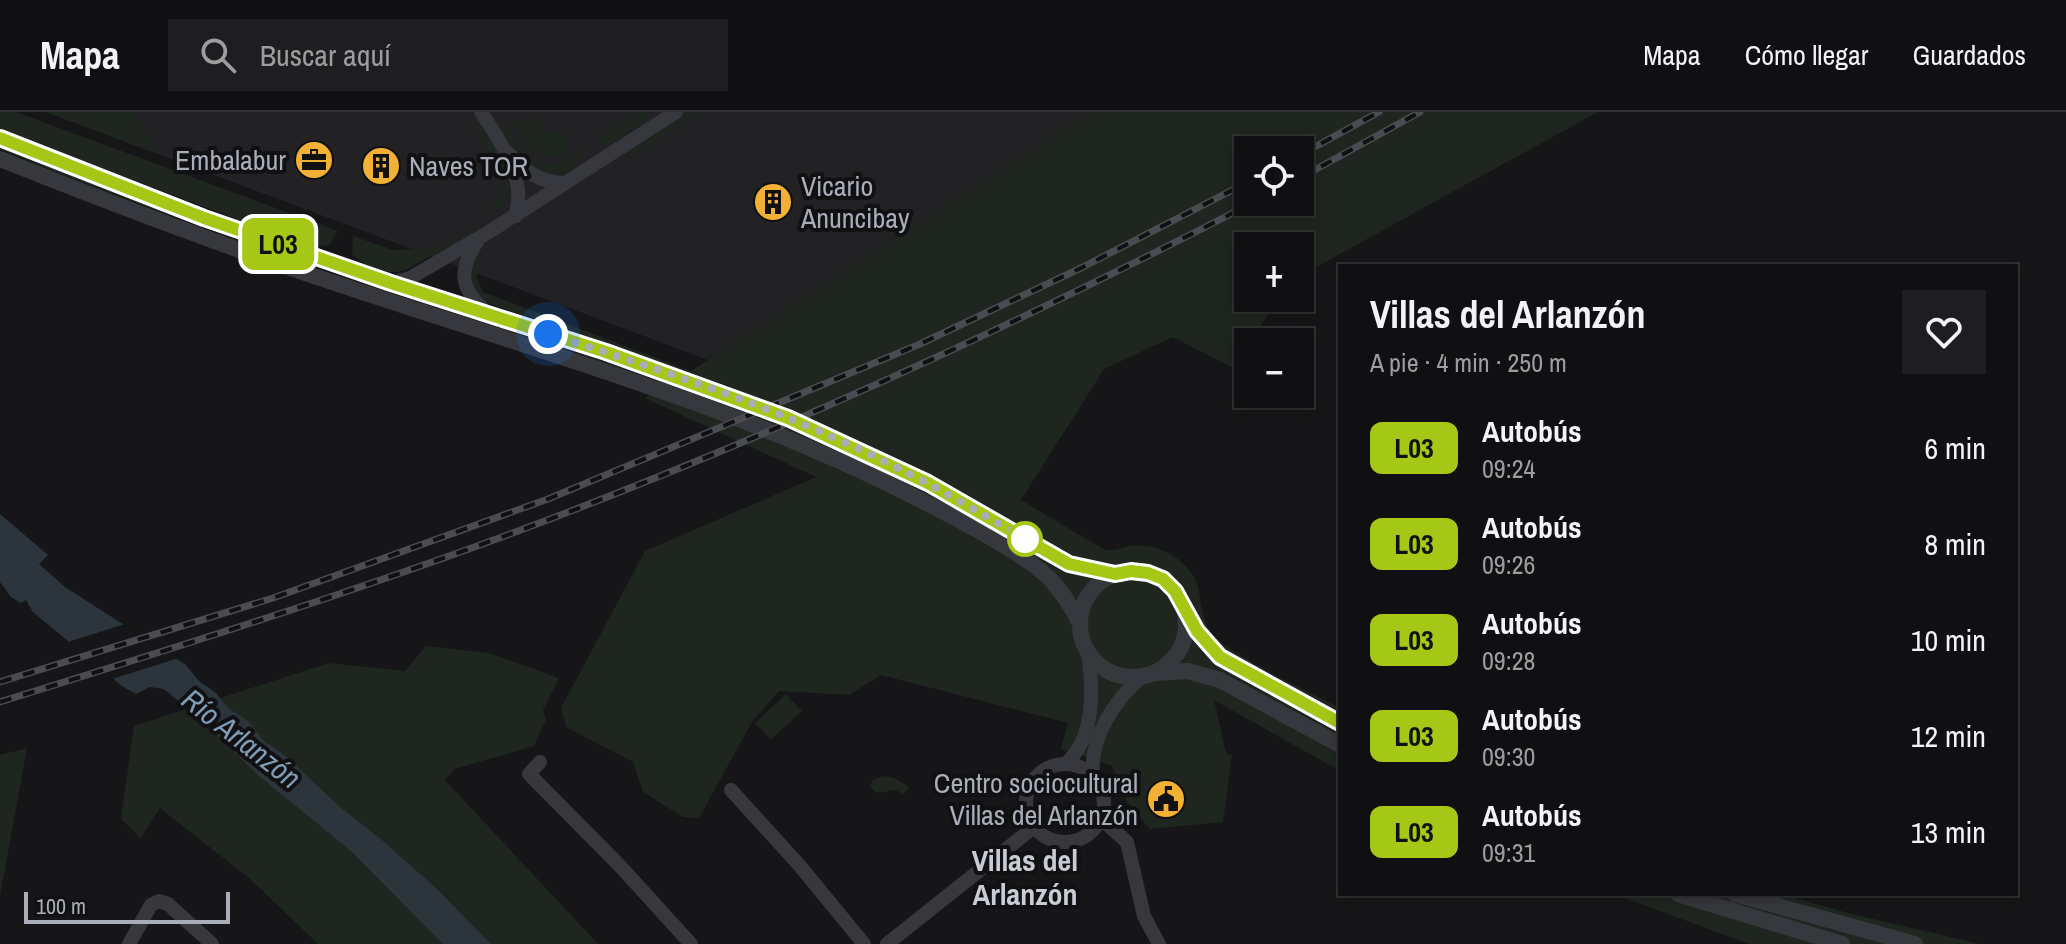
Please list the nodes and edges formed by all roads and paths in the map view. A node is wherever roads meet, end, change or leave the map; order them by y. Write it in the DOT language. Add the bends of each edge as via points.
graph roads {
  1 [pos="481,112"];
  2 [pos="676,112"];
  3 [pos="0,138"];
  4 [pos="505,150"];
  5 [pos="0,159"];
  6 [pos="566,183"];
  7 [pos="516,216"];
  8 [pos="480,237"];
  9 [pos="391,283"];
  10 [pos="489,315"];
  11 [pos="1115,574"];
  12 [pos="1183,605"];
  13 [pos="1080,624"];
  14 [pos="1088,652"];
  15 [pos="1148,675"];
  16 [pos="1338,722"];
  17 [pos="1338,744"];
  18 [pos="540,762"];
  19 [pos="1065,764"];
  20 [pos="1093,776"];
  21 [pos="731,798"];
  22 [pos="1101,819"];
  23 [pos="1034,827"];
  24 [pos="1685,896"];
  25 [pos="1742,896"];
  26 [pos="129,944"];
  27 [pos="212,944"];
  28 [pos="691,944"];
  29 [pos="864,944"];
  30 [pos="887,944"];
  31 [pos="1159,944"];
  32 [pos="1842,944"];
  33 [pos="1915,944"];
  1 -- 4 [label="street"];
  2 -- 6 [label="street"];
  3 -- 9 [label="street" via="204,218"];
  4 -- 6 [label="street" via="534,177"];
  4 -- 7 [label="street" via="518,190"];
  5 -- 13 [label="street" via="201,236 620,378 830,456 951,516 1024,560 1066,597"];
  6 -- 7 [label="street"];
  7 -- 8 [label="street"];
  8 -- 9 [label="street" via="410,278"];
  8 -- 10 [label="street" via="467,257 464,278 474,301"];
  9 -- 10 [label="street"];
  10 -- 11 [label="street" via="788,418 928,483 1069,564"];
  11 -- 12 [label="street" via="1131,571 1163,579"];
  11 -- 13 [label="street" via="1089,594"];
  12 -- 15 [label="street" via="1187,621 1179,652"];
  12 -- 16 [label="street" via="1220,657"];
  13 -- 14 [label="street"];
  14 -- 15 [label="street" via="1111,672"];
  14 -- 19 [label="street" via="1090,707 1077,751"];
  15 -- 17 [label="street" via="1188,671 1220,680"];
  15 -- 20 [label="street" via="1112,708"];
  18 -- 28 [label="street" via="529,774"];
  19 -- 20 [label="street"];
  19 -- 23 [label="street" via="1042,771 1028,790 1027,814"];
  20 -- 22 [label="street" via="1104,796"];
  21 -- 29 [label="street" via="800,866"];
  22 -- 23 [label="street" via="1074,841 1051,840"];
  22 -- 31 [label="street" via="1127,842 1144,916"];
  23 -- 30 [label="street"];
  24 -- 32 [label="street"];
  25 -- 33 [label="street"];
  26 -- 27 [label="street" via="151,905 159,901"];
}
